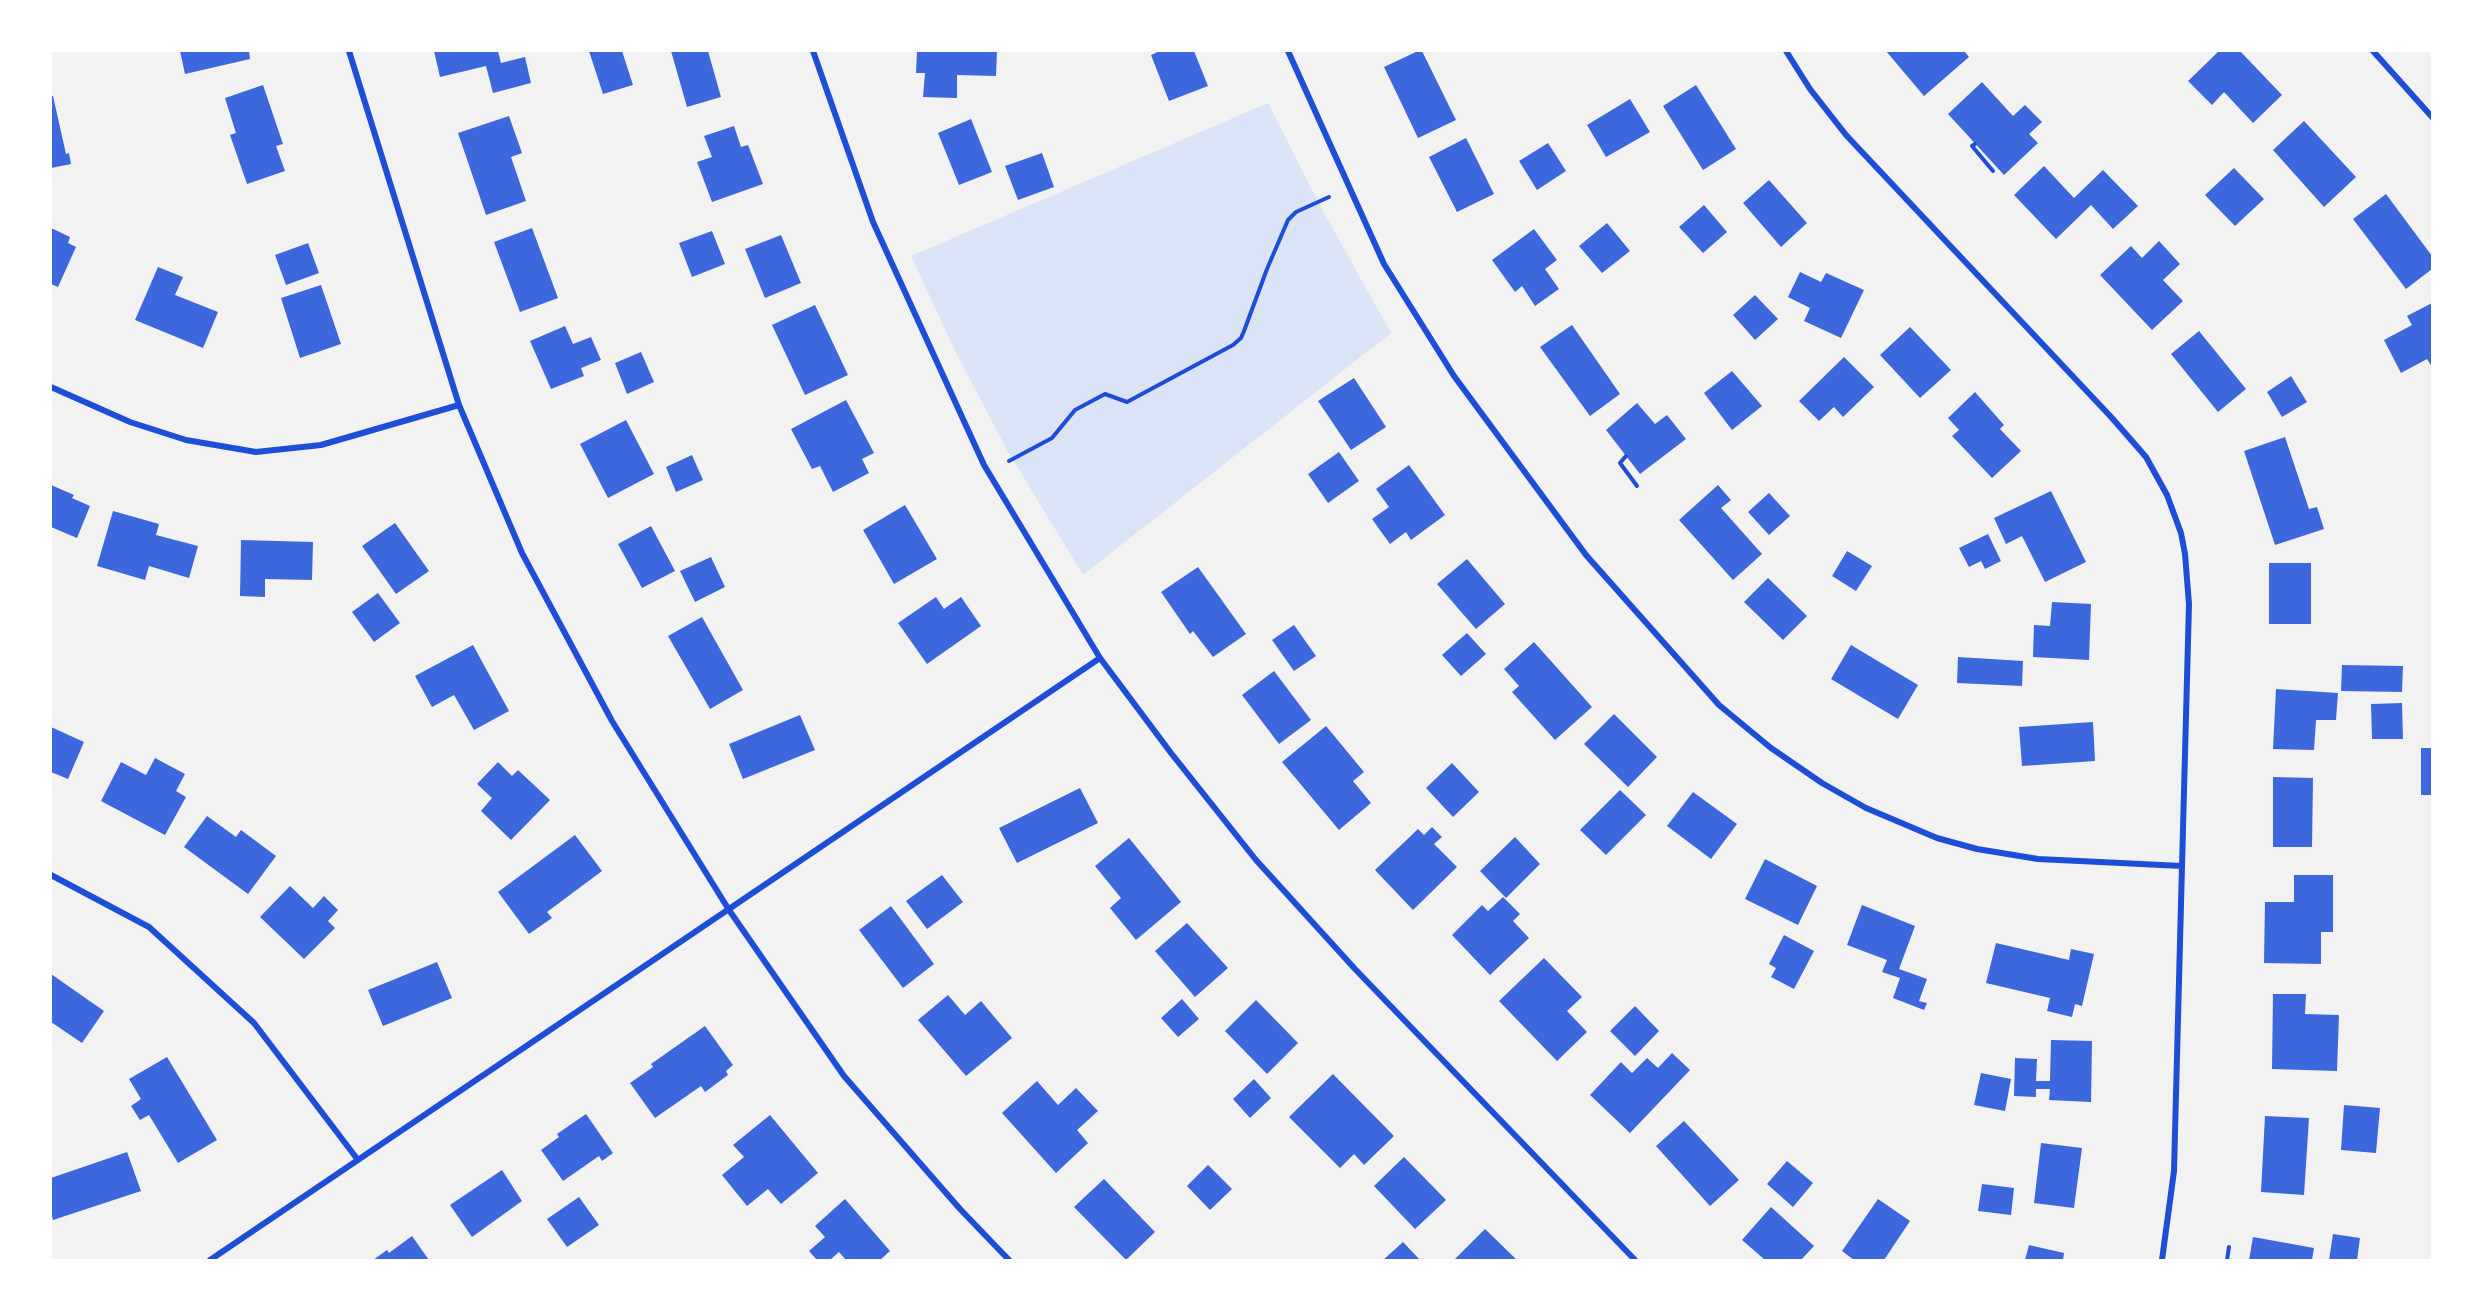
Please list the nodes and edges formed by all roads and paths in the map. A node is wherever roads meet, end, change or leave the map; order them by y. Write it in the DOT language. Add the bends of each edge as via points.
graph roads {
  1 [pos="349,51"];
  2 [pos="813,51"];
  3 [pos="1288,51"];
  4 [pos="1786,51"];
  5 [pos="2373,51"];
  6 [pos="2432,117"];
  7 [pos="1975,144"];
  8 [pos="1993,171"];
  9 [pos="1329,196"];
  10 [pos="51,387"];
  11 [pos="459,405"];
  12 [pos="1626,456"];
  13 [pos="1009,462"];
  14 [pos="1637,486"];
  15 [pos="1100,658"];
  16 [pos="2182,866"];
  17 [pos="51,875"];
  18 [pos="729,910"];
  19 [pos="358,1161"];
  20 [pos="2229,1247"];
  21 [pos="210,1260"];
  22 [pos="1008,1260"];
  23 [pos="1635,1260"];
  24 [pos="2162,1260"];
  25 [pos="2227,1260"];
  1 -- 11 [label="street"];
  2 -- 15 [label="street" via="873,222 984,465"];
  3 -- 16 [label="street" via="1384,264 1454,376 1586,555 1719,705 1821,783 1874,812 1937,838 2038,859"];
  4 -- 16 [label="street" via="1810,90 1846,135 2130,438 2146,457 2167,495 2181,533 2188,580"];
  5 -- 6 [label="street"];
  7 -- 8 [label="path" via="1972,146"];
  9 -- 13 [label="path" via="1288,220 1241,338 1233,345 1127,402 1105,394 1075,410 1052,438"];
  10 -- 11 [label="street" via="130,422 186,440 256,452 321,445"];
  11 -- 18 [label="street" via="527,563 612,721"];
  12 -- 14 [label="path" via="1620,464"];
  15 -- 18 [label="street"];
  15 -- 23 [label="street" via="1256,860 1355,969"];
  16 -- 24 [label="street" via="2174,1171"];
  17 -- 19 [label="street" via="149,927 254,1023"];
  18 -- 19 [label="street"];
  18 -- 22 [label="street" via="844,1076"];
  19 -- 21 [label="street"];
  20 -- 25 [label="path"];
}
